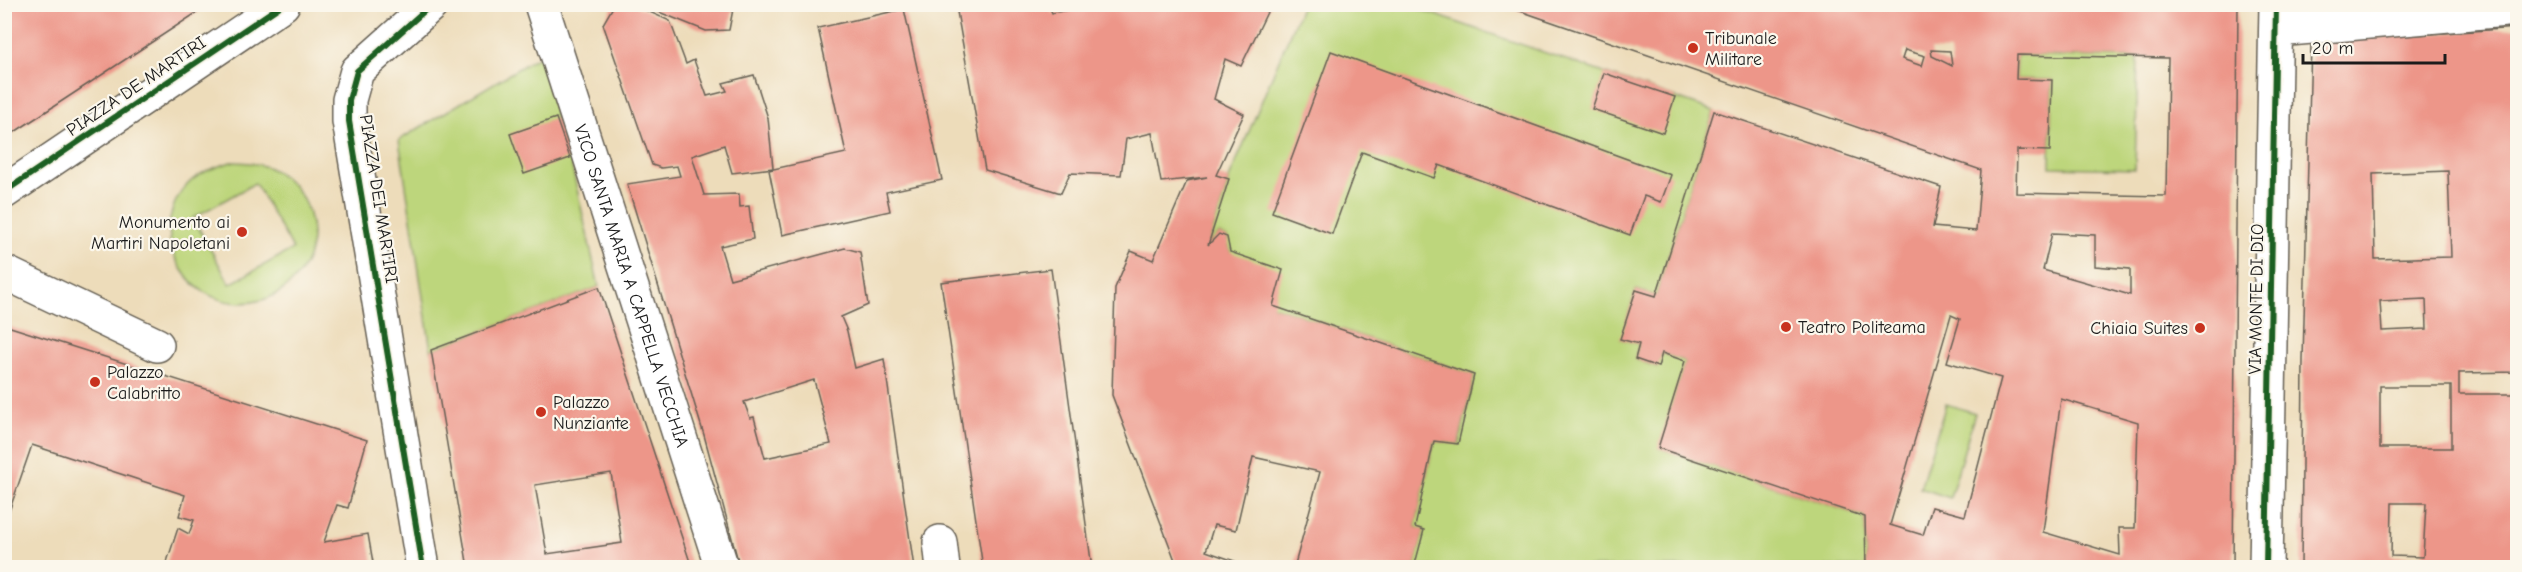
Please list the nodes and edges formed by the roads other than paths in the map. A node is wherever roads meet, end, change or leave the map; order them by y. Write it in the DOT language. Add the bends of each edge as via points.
graph roads {
  1 [pos="283,4"];
  2 [pos="432,4"];
  3 [pos="540,4"];
  4 [pos="2517,9"];
  5 [pos="2276,17"];
  6 [pos="4,192"];
  7 [pos="4,273"];
  8 [pos="157,345"];
  9 [pos="423,567"];
  10 [pos="722,567"];
  11 [pos="2266,567"];
  1 -- 6 [label="street, PIAZZA DE MARTIRI"];
  2 -- 9 [label="street, PIAZZA DEI MARTIRI" via="357,70 349,100"];
  3 -- 10 [label="street, VICO SANTA MARIA A CAPPELLA VECCHIA"];
  4 -- 5 [label="street"];
  5 -- 11 [label="street, VIA MONTE DI DIO"];
  7 -- 8 [label="street"];
}
